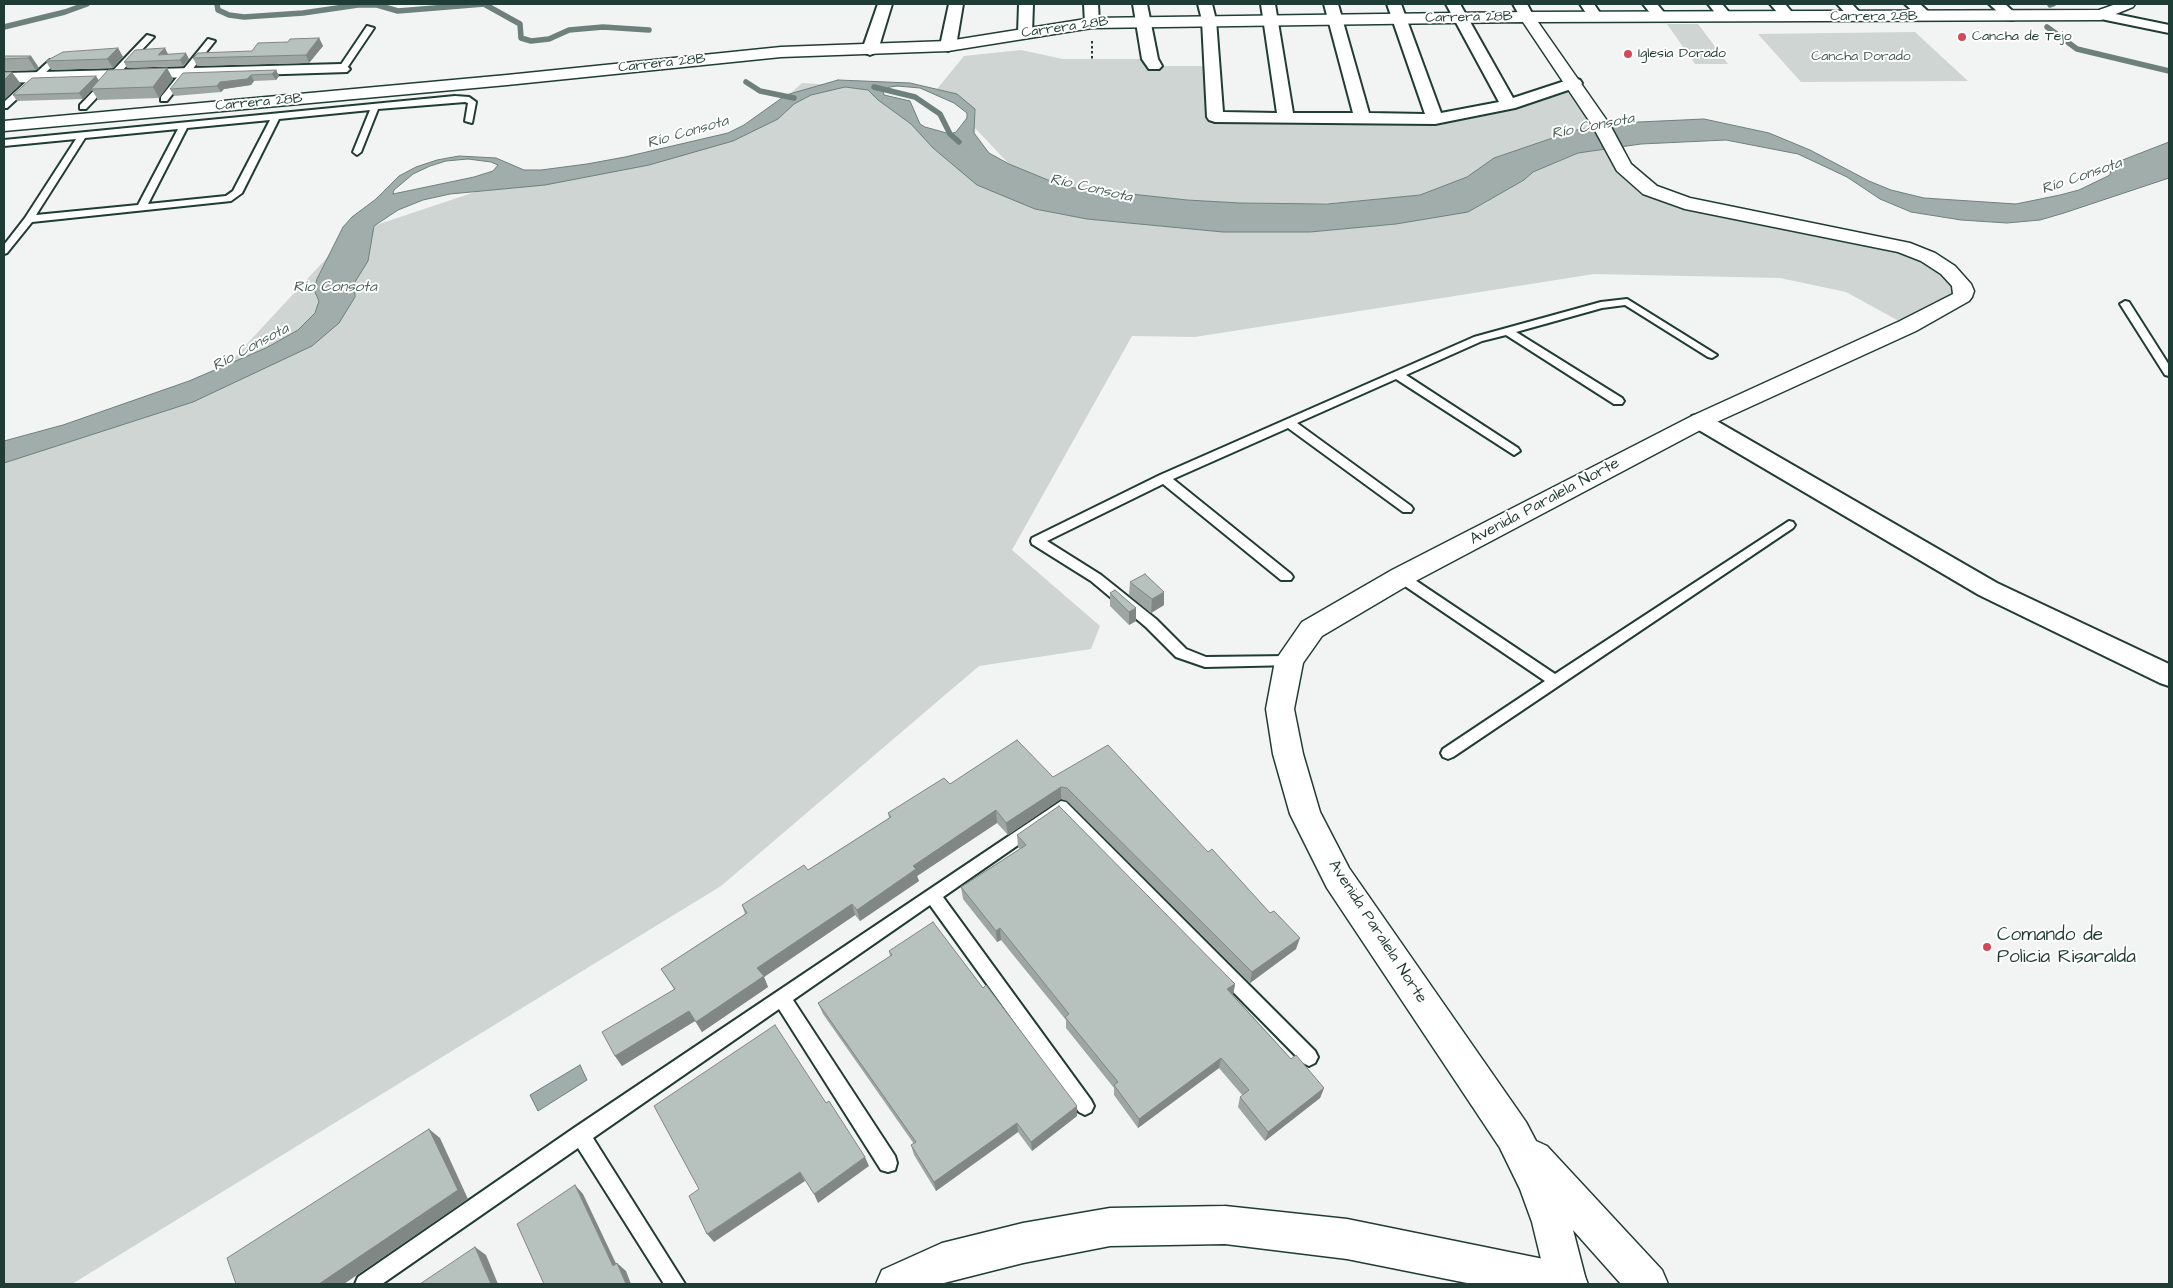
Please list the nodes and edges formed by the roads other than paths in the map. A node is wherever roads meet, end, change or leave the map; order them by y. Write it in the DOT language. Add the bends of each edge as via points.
graph roads {
  1 [pos="885,4"];
  2 [pos="956,4"];
  3 [pos="1026,4"];
  4 [pos="1091,4"];
  5 [pos="1140,4"];
  6 [pos="1205,4"];
  7 [pos="1268,4"];
  8 [pos="1394,4"];
  9 [pos="1453,4"];
  10 [pos="1650,4"];
  11 [pos="1715,4"];
  12 [pos="1777,4"];
  13 [pos="1844,4"];
  14 [pos="1912,4"];
  15 [pos="1996,4"];
  16 [pos="2128,4"];
  17 [pos="1523,10"];
  18 [pos="1591,10"];
  19 [pos="1333,11"];
  20 [pos="2101,15"];
  21 [pos="1660,16"];
  22 [pos="2011,16"];
  23 [pos="1726,17"];
  24 [pos="1789,17"];
  25 [pos="1856,17"];
  26 [pos="1927,17"];
  27 [pos="1460,18"];
  28 [pos="1270,19"];
  29 [pos="1399,19"];
  30 [pos="1142,20"];
  31 [pos="1209,20"];
  32 [pos="1092,23"];
  33 [pos="370,28"];
  34 [pos="2169,29"];
  35 [pos="1025,34"];
  36 [pos="150,37"];
  37 [pos="211,41"];
  38 [pos="948,46"];
  39 [pos="870,50"];
  40 [pos="53,62"];
  41 [pos="1154,66"];
  42 [pos="342,69"];
  43 [pos="186,74"];
  44 [pos="113,77"];
  45 [pos="4,78"];
  46 [pos="34,78"];
  47 [pos="1574,83"];
  48 [pos="320,97"];
  49 [pos="164,99"];
  50 [pos="1509,105"];
  51 [pos="4,106"];
  52 [pos="82,107"];
  53 [pos="376,107"];
  54 [pos="1286,117"];
  55 [pos="276,118"];
  56 [pos="1362,118"];
  57 [pos="1435,119"];
  58 [pos="469,121"];
  59 [pos="4,126"];
  60 [pos="184,126"];
  61 [pos="82,136"];
  62 [pos="4,143"];
  63 [pos="357,152"];
  64 [pos="141,208"];
  65 [pos="29,220"];
  66 [pos="4,251"];
  67 [pos="2125,304"];
  68 [pos="1509,332"];
  69 [pos="1712,355"];
  70 [pos="2165,360"];
  71 [pos="2169,373"];
  72 [pos="1396,374"];
  73 [pos="1618,401"];
  74 [pos="1700,421"];
  75 [pos="1288,422"];
  76 [pos="1514,451"];
  77 [pos="1164,478"];
  78 [pos="1407,509"];
  79 [pos="1789,525"];
  80 [pos="1286,576"];
  81 [pos="1401,577"];
  82 [pos="1289,661"];
  83 [pos="2169,676"];
  84 [pos="1555,680"];
  85 [pos="1448,753"];
  86 [pos="932,895"];
  87 [pos="782,998"];
  88 [pos="1309,1057"];
  89 [pos="1085,1106"];
  90 [pos="581,1135"];
  91 [pos="1513,1135"];
  92 [pos="888,1163"];
  93 [pos="365,1284"];
  94 [pos="675,1284"];
  95 [pos="896,1284"];
  96 [pos="1568,1284"];
  97 [pos="1648,1284"];
  1 -- 39 [label="street"];
  2 -- 38 [label="street"];
  3 -- 35 [label="street"];
  4 -- 32 [label="street"];
  5 -- 30 [label="street"];
  6 -- 31 [label="street"];
  7 -- 28 [label="street"];
  8 -- 29 [label="street"];
  9 -- 27 [label="street"];
  10 -- 21 [label="street"];
  11 -- 23 [label="street"];
  12 -- 24 [label="street"];
  13 -- 25 [label="street"];
  14 -- 26 [label="street"];
  15 -- 22 [label="street"];
  16 -- 20 [label="street, Carrera 28B"];
  17 -- 18 [label="street, Carrera 28B"];
  17 -- 27 [label="street, Carrera 28B"];
  17 -- 47 [label="street"];
  18 -- 21 [label="street, Carrera 28B"];
  19 -- 28 [label="street, Carrera 28B"];
  19 -- 29 [label="street, Carrera 28B"];
  19 -- 56 [label="street"];
  20 -- 22 [label="street, Carrera 28B"];
  20 -- 34 [label="street"];
  21 -- 23 [label="street, Carrera 28B"];
  22 -- 26 [label="street, Carrera 28B"];
  23 -- 24 [label="street, Carrera 28B"];
  24 -- 25 [label="street, Carrera 28B"];
  25 -- 26 [label="street, Carrera 28B"];
  27 -- 29 [label="street, Carrera 28B"];
  27 -- 50 [label="street"];
  28 -- 31 [label="street, Carrera 28B"];
  28 -- 54 [label="street"];
  29 -- 57 [label="street"];
  30 -- 31 [label="street, Carrera 28B"];
  30 -- 32 [label="street, Carrera 28B"];
  30 -- 41 [label="street"];
  31 -- 54 [label="street" via="1215,117"];
  32 -- 35 [label="street, Carrera 28B"];
  33 -- 42 [label="lane"];
  35 -- 38 [label="street, Carrera 28B"];
  36 -- 44 [label="lane"];
  37 -- 43 [label="lane"];
  38 -- 39 [label="street, Carrera 28B"];
  39 -- 48 [label="street, Carrera 28B" via="781,52"];
  40 -- 46 [label="lane"];
  42 -- 43 [label="street"];
  42 -- 48 [label="street" via="327,82"];
  43 -- 44 [label="street"];
  43 -- 49 [label="lane"];
  44 -- 46 [label="street"];
  44 -- 52 [label="lane"];
  45 -- 46 [label="street"];
  46 -- 51 [label="lane"];
  47 -- 50 [label="street"];
  47 -- 74 [label="street, Avenida Paralela Norte" via="1623,167 1650,190 1685,203 1903,247 1948,270 1964,291 1962,298 1908,326"];
  48 -- 59 [label="street, Carrera 28B"];
  50 -- 57 [label="street"];
  53 -- 55 [label="lane"];
  53 -- 58 [label="lane" via="466,99 472,102"];
  53 -- 63 [label="lane"];
  54 -- 56 [label="street"];
  55 -- 60 [label="lane"];
  55 -- 64 [label="lane" via="237,193 217,201"];
  56 -- 57 [label="street"];
  60 -- 61 [label="lane"];
  60 -- 64 [label="lane"];
  61 -- 62 [label="lane"];
  61 -- 65 [label="lane"];
  64 -- 65 [label="lane"];
  65 -- 66 [label="lane"];
  67 -- 70 [label="lane"];
  68 -- 69 [label="lane" via="1601,305 1628,302"];
  68 -- 72 [label="lane" via="1478,339"];
  68 -- 73 [label="lane"];
  70 -- 71 [label="lane"];
  72 -- 75 [label="lane"];
  72 -- 76 [label="lane"];
  74 -- 81 [label="street, Avenida Paralela Norte"];
  74 -- 83 [label="street" via="1988,589"];
  75 -- 77 [label="lane"];
  75 -- 78 [label="lane"];
  77 -- 80 [label="lane"];
  77 -- 82 [label="lane" via="1037,541 1096,578 1181,653 1205,662"];
  79 -- 84 [label="lane"];
  81 -- 82 [label="street, Avenida Paralela Norte" via="1312,629"];
  81 -- 84 [label="lane"];
  82 -- 91 [label="street, Avenida Paralela Norte" via="1280,709 1288,754 1305,814 1338,878"];
  84 -- 85 [label="lane"];
  86 -- 87 [label="lane"];
  86 -- 88 [label="lane" via="1061,807"];
  86 -- 89 [label="lane"];
  87 -- 90 [label="lane"];
  87 -- 92 [label="lane"];
  90 -- 93 [label="lane"];
  90 -- 94 [label="lane"];
  91 -- 96 [label="street, Avenida Paralela Norte" via="1537,1182 1552,1222"];
  91 -- 97 [label="street, Avenida Paralela Norte"];
  95 -- 96 [label="street" via="942,1262 1110,1227 1225,1226 1347,1239"];
}
